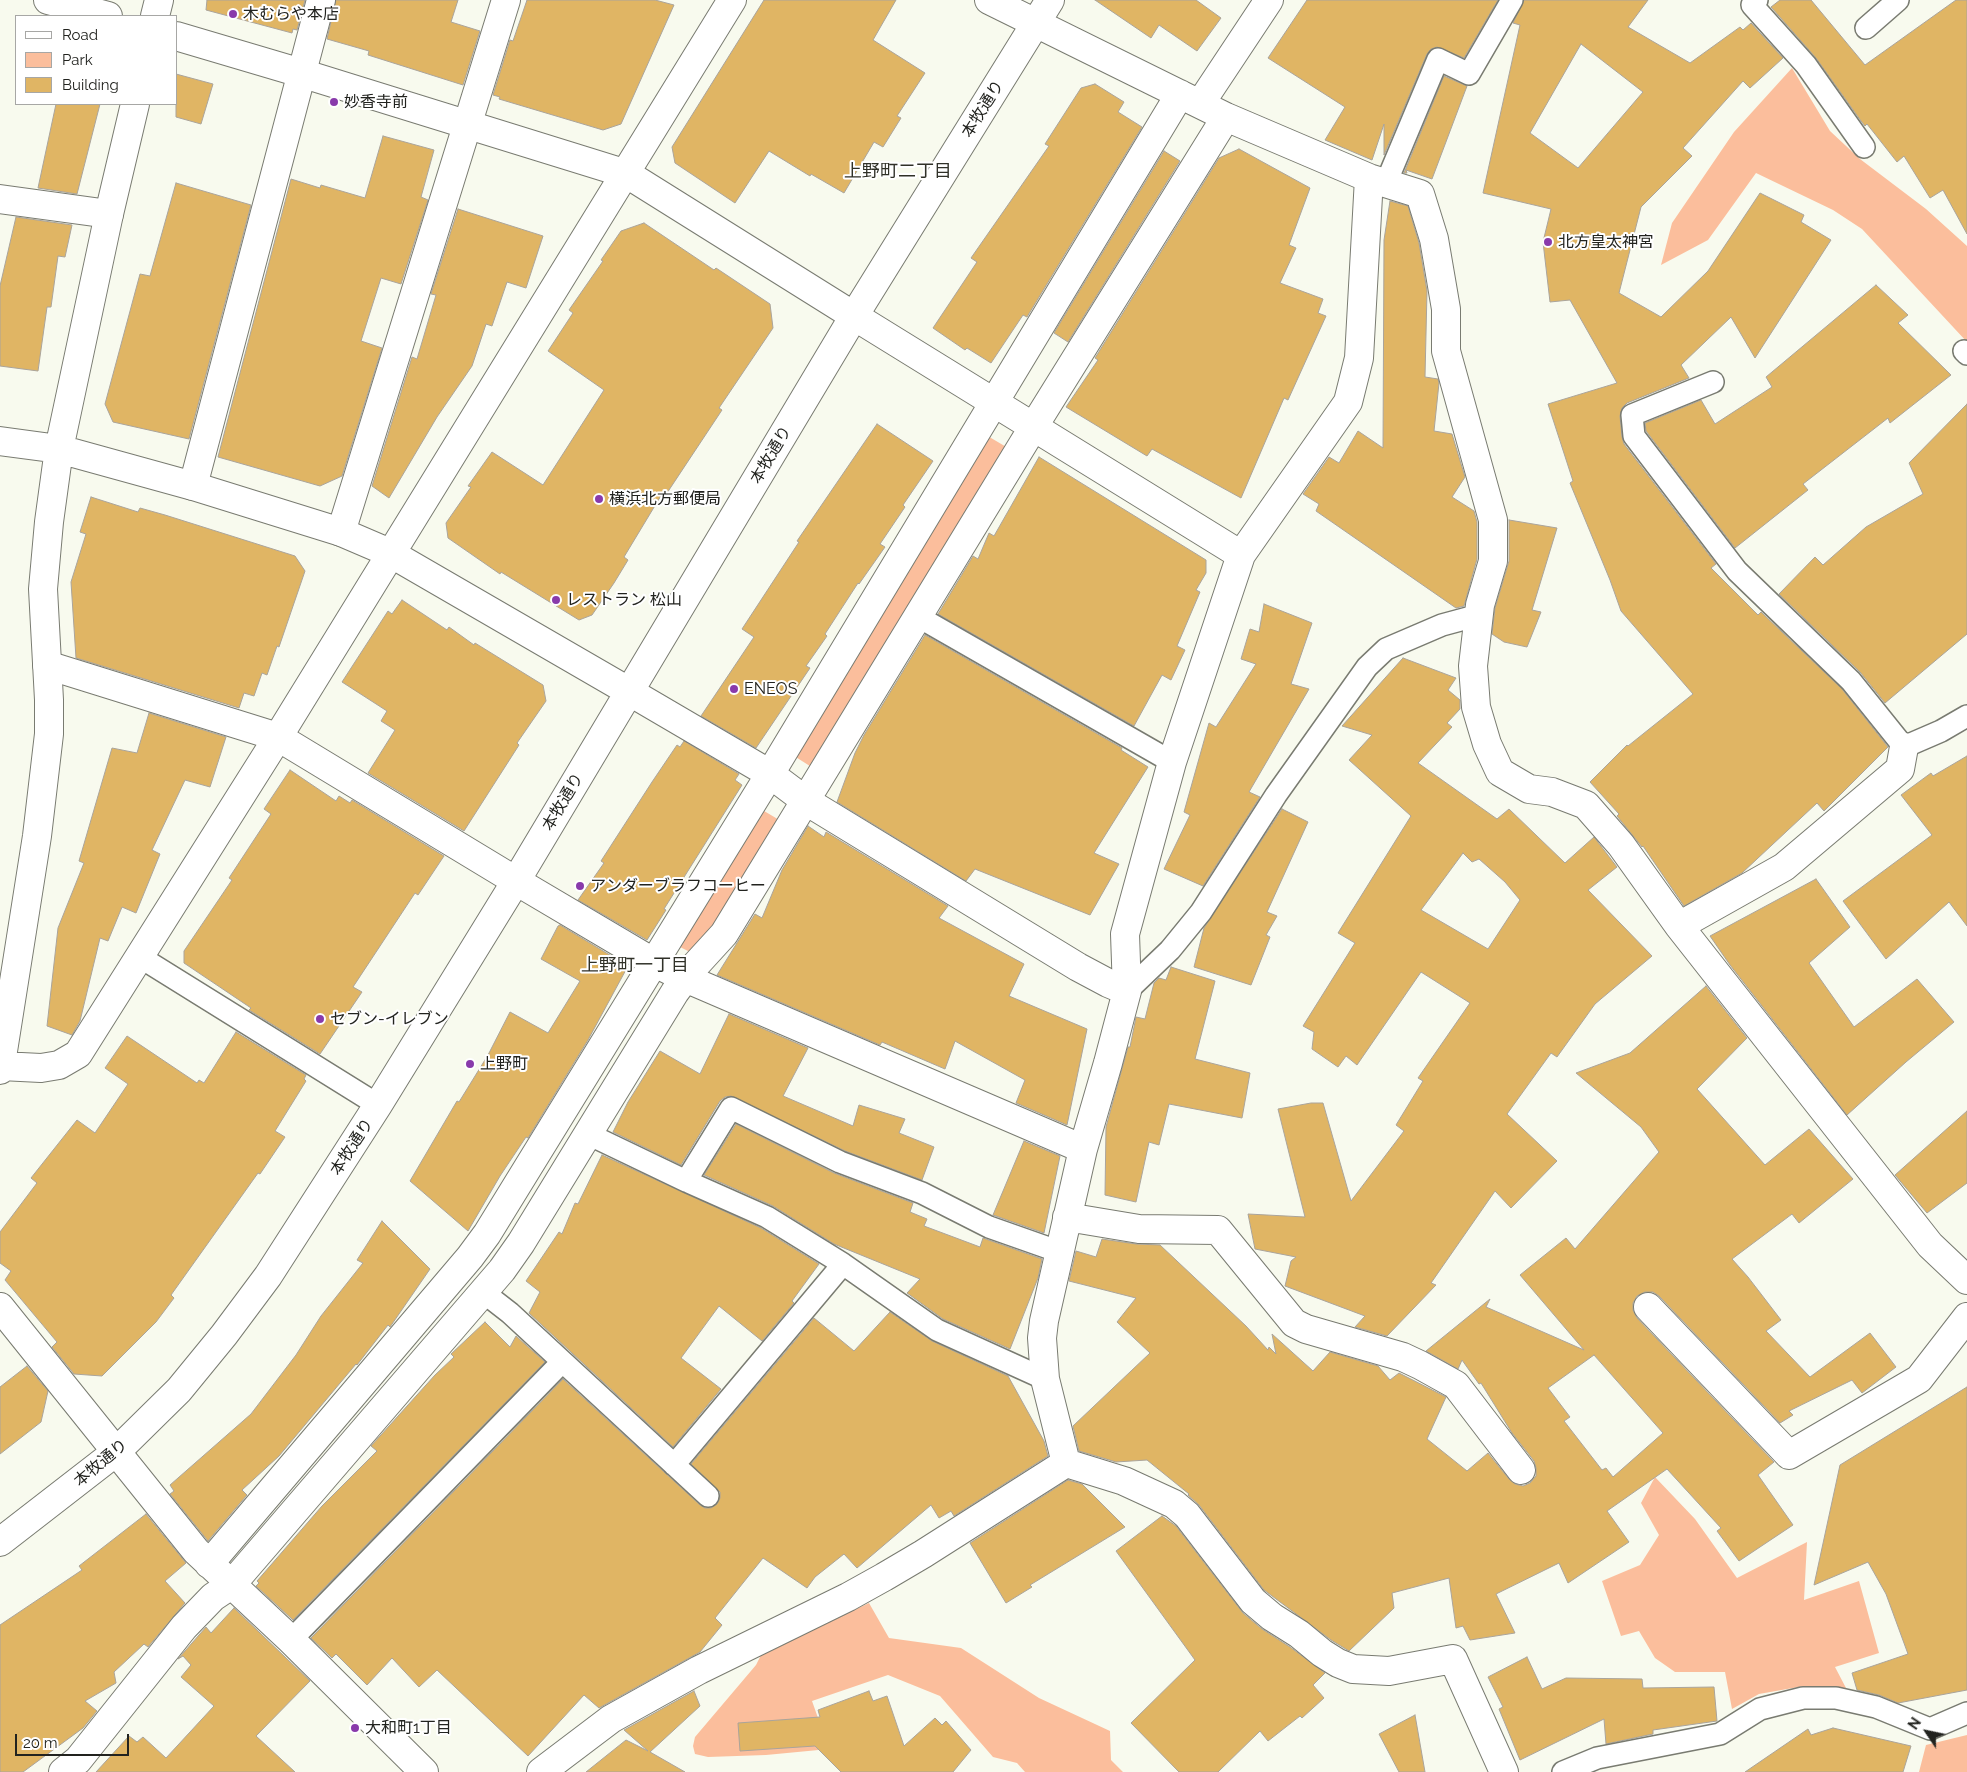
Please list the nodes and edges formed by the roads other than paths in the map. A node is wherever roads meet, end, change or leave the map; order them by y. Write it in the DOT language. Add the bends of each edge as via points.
graph roads {
  1 [pos="48,0"];
  2 [pos="159,0"];
  3 [pos="321,0"];
  4 [pos="506,0"];
  5 [pos="732,0"];
  6 [pos="989,0"];
  7 [pos="1512,0"];
  8 [pos="1757,0"];
  9 [pos="1898,0"];
  10 [pos="1268,1"];
  11 [pos="1044,11"];
  12 [pos="104,15"];
  13 [pos="155,15"];
  14 [pos="1866,28"];
  15 [pos="178,37"];
  16 [pos="301,73"];
  17 [pos="1190,99"];
  18 [pos="135,105"];
  19 [pos="1226,117"];
  20 [pos="468,124"];
  21 [pos="1864,147"];
  22 [pos="627,174"];
  23 [pos="1378,180"];
  24 [pos="0,199"];
  25 [pos="109,214"];
  26 [pos="854,316"];
  27 [pos="1714,382"];
  28 [pos="996,402"];
  29 [pos="1034,426"];
  30 [pos="0,441"];
  31 [pos="59,449"];
  32 [pos="193,486"];
  33 [pos="341,532"];
  34 [pos="390,553"];
  35 [pos="1241,555"];
  36 [pos="1479,615"];
  37 [pos="918,616"];
  38 [pos="47,665"];
  39 [pos="630,692"];
  40 [pos="1967,716"];
  41 [pos="278,737"];
  42 [pos="1904,747"];
  43 [pos="1172,762"];
  44 [pos="770,774"];
  45 [pos="806,800"];
  46 [pos="516,882"];
  47 [pos="1679,926"];
  48 [pos="140,957"];
  49 [pos="653,962"];
  50 [pos="685,978"];
  51 [pos="1127,991"];
  52 [pos="0,1068"];
  53 [pos="378,1105"];
  54 [pos="588,1134"];
  55 [pos="1084,1149"];
  56 [pos="686,1180"];
  57 [pos="1067,1217"];
  58 [pos="1060,1252"];
  59 [pos="842,1264"];
  60 [pos="1967,1280"];
  61 [pos="483,1292"];
  62 [pos="0,1307"];
  63 [pos="1648,1307"];
  64 [pos="1967,1317"];
  65 [pos="562,1362"];
  66 [pos="1045,1379"];
  67 [pos="116,1452"];
  68 [pos="1066,1463"];
  69 [pos="674,1465"];
  70 [pos="1521,1470"];
  71 [pos="708,1496"];
  72 [pos="0,1542"];
  73 [pos="209,1564"];
  74 [pos="231,1585"];
  75 [pos="291,1640"];
  76 [pos="1967,1714"];
  77 [pos="63,1772"];
  78 [pos="424,1772"];
  79 [pos="541,1772"];
  80 [pos="1504,1772"];
  81 [pos="1563,1772"];
  1 -- 12 [label="street"];
  2 -- 13 [label="street"];
  3 -- 16 [label="street"];
  4 -- 20 [label="street"];
  5 -- 22 [label="street"];
  6 -- 11 [label="street"];
  7 -- 23 [label="lane" via="1469,74 1438,59"];
  8 -- 21 [label="lane" via="1752,5 1806,65"];
  9 -- 14 [label="lane"];
  10 -- 17 [label="street"];
  11 -- 17 [label="street"];
  11 -- 26 [label="street, 本牧通り"];
  15 -- 16 [label="street"];
  16 -- 20 [label="street"];
  16 -- 32 [label="street"];
  17 -- 19 [label="street"];
  17 -- 28 [label="street"];
  18 -- 25 [label="street"];
  19 -- 23 [label="street"];
  19 -- 29 [label="street"];
  20 -- 22 [label="street"];
  20 -- 33 [label="street"];
  22 -- 26 [label="street"];
  22 -- 34 [label="street"];
  23 -- 35 [label="street" via="1359,358 1348,402"];
  23 -- 36 [label="street" via="1420,194 1434,239 1446,310 1446,351 1493,520 1493,562"];
  24 -- 25 [label="street"];
  25 -- 31 [label="street"];
  26 -- 28 [label="street"];
  26 -- 39 [label="street, 本牧通り"];
  27 -- 42 [label="lane" via="1632,415 1634,436 1737,571 1851,681"];
  28 -- 29 [label="street"];
  28 -- 44 [label="street"];
  29 -- 35 [label="street"];
  29 -- 37 [label="street"];
  30 -- 31 [label="street"];
  31 -- 32 [label="street"];
  31 -- 38 [label="street" via="44,581"];
  32 -- 33 [label="street"];
  33 -- 34 [label="street"];
  34 -- 39 [label="street"];
  34 -- 41 [label="street"];
  35 -- 43 [label="street"];
  36 -- 47 [label="street" via="1473,666 1476,706 1487,744 1500,772 1529,789 1552,792 1586,805 1621,845"];
  36 -- 51 [label="lane" via="1442,625 1386,649 1367,668 1276,795 1201,912 1170,950"];
  37 -- 43 [label="lane"];
  37 -- 45 [label="street"];
  38 -- 41 [label="street"];
  38 -- 52 [label="street" via="49,734 44,780"];
  39 -- 44 [label="street"];
  39 -- 46 [label="street, 本牧通り"];
  40 -- 42 [label="lane"];
  41 -- 46 [label="street"];
  41 -- 48 [label="street"];
  42 -- 47 [label="street" via="1900,769 1784,867"];
  43 -- 51 [label="street" via="1125,934"];
  44 -- 45 [label="street"];
  44 -- 49 [label="street"];
  45 -- 50 [label="street" via="724,934"];
  45 -- 51 [label="street" via="1078,967"];
  46 -- 49 [label="street"];
  46 -- 53 [label="street, 本牧通り"];
  47 -- 60 [label="street" via="1930,1244"];
  48 -- 52 [label="street" via="78,1054 59,1065"];
  48 -- 53 [label="lane"];
  49 -- 50 [label="street"];
  49 -- 73 [label="street" via="488,1234"];
  50 -- 54 [label="street"];
  50 -- 55 [label="street"];
  51 -- 55 [label="street"];
  53 -- 67 [label="street, 本牧通り" via="268,1276 224,1335 179,1390"];
  54 -- 56 [label="lane"];
  54 -- 61 [label="street" via="521,1243"];
  55 -- 57 [label="street"];
  56 -- 58 [label="lane" via="731,1108 840,1162 922,1193 989,1226"];
  56 -- 59 [label="lane" via="767,1217"];
  57 -- 58 [label="street"];
  57 -- 70 [label="street" via="1139,1229 1218,1230 1294,1323 1403,1357 1456,1385"];
  58 -- 66 [label="street" via="1044,1320 1042,1357"];
  59 -- 66 [label="lane" via="937,1330"];
  59 -- 69 [label="lane"];
  61 -- 65 [label="lane"];
  61 -- 74 [label="street"];
  62 -- 67 [label="street"];
  63 -- 64 [label="street" via="1789,1455 1919,1379"];
  65 -- 69 [label="lane"];
  65 -- 75 [label="lane"];
  66 -- 68 [label="street"];
  67 -- 72 [label="street, 本牧通り"];
  67 -- 73 [label="street"];
  68 -- 79 [label="street" via="884,1577 611,1719"];
  68 -- 80 [label="street" via="1124,1481 1174,1504 1187,1515 1253,1601 1338,1663 1353,1669 1389,1671 1453,1659"];
  69 -- 71 [label="lane"];
  73 -- 74 [label="street"];
  74 -- 75 [label="street"];
  74 -- 77 [label="street" via="213,1597 184,1627 78,1760"];
  75 -- 78 [label="street"];
  76 -- 81 [label="lane" via="1930,1729 1876,1706 1836,1698 1803,1698 1760,1709 1720,1734 1597,1758"];
}
